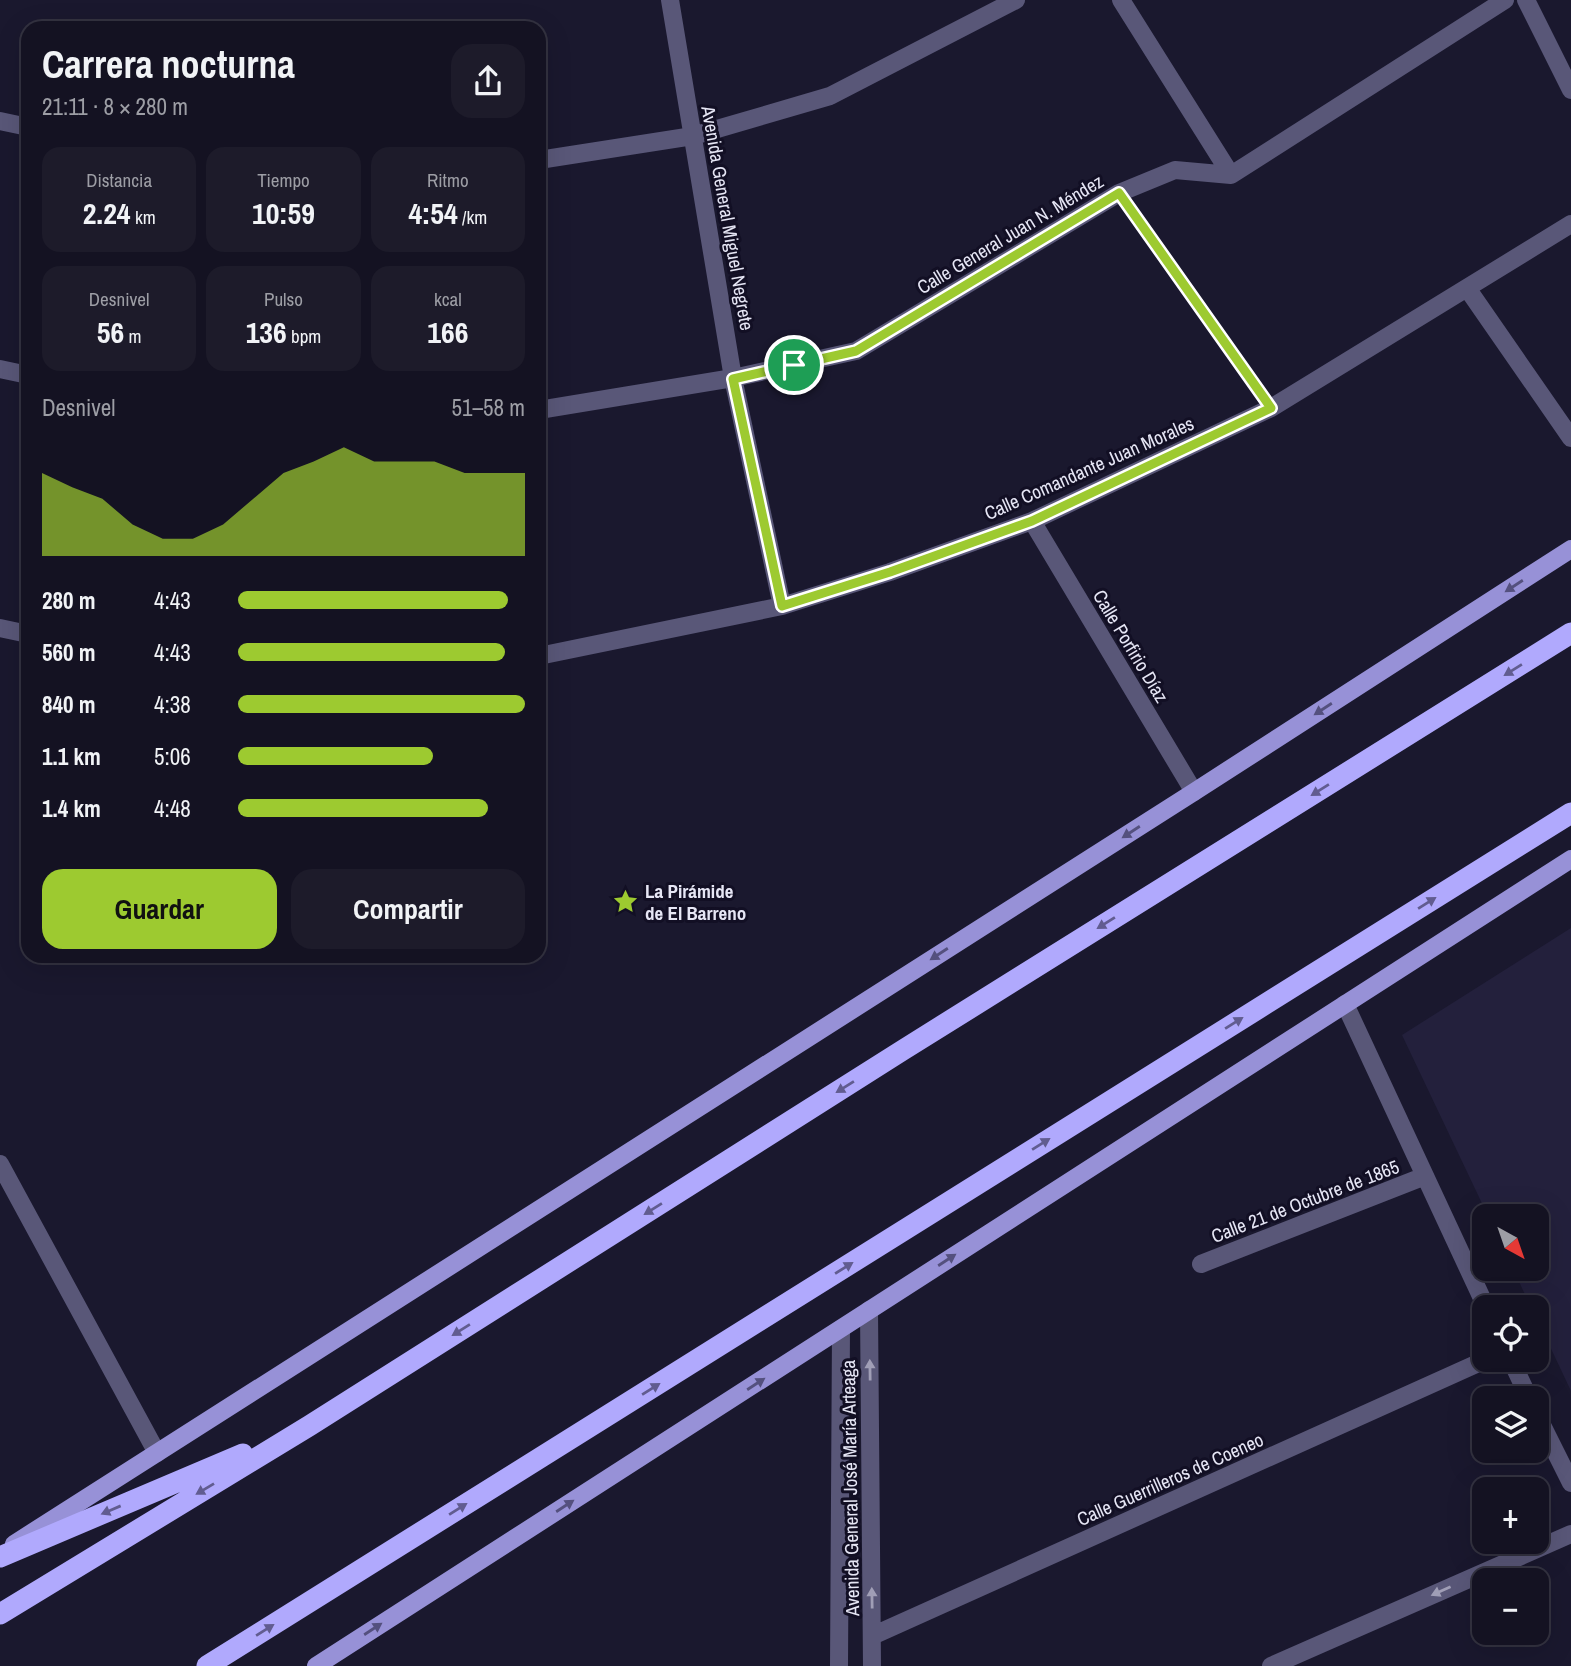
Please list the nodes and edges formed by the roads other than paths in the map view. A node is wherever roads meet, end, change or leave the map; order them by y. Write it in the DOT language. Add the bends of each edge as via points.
graph roads {
  1 [pos="670,0"];
  2 [pos="1016,0"];
  3 [pos="1121,0"];
  4 [pos="1505,0"];
  5 [pos="1525,0"];
  6 [pos="1571,90"];
  7 [pos="0,121"];
  8 [pos="21,126"];
  9 [pos="693,136"];
  10 [pos="546,159"];
  11 [pos="1231,175"];
  12 [pos="1571,224"];
  13 [pos="1467,288"];
  14 [pos="0,369"];
  15 [pos="21,374"];
  16 [pos="733,379"];
  17 [pos="546,409"];
  18 [pos="1571,438"];
  19 [pos="1032,521"];
  20 [pos="1571,549"];
  21 [pos="782,606"];
  22 [pos="0,628"];
  23 [pos="21,632"];
  24 [pos="1571,633"];
  25 [pos="546,655"];
  26 [pos="1194,792"];
  27 [pos="1571,813"];
  28 [pos="1571,859"];
  29 [pos="1345,1004"];
  30 [pos="0,1164"];
  31 [pos="1425,1177"];
  32 [pos="1201,1264"];
  33 [pos="1480,1295"];
  34 [pos="869,1310"];
  35 [pos="841,1329"];
  36 [pos="1472,1366"];
  37 [pos="309,1426"];
  38 [pos="1549,1439"];
  39 [pos="157,1453"];
  40 [pos="1571,1483"];
  41 [pos="1571,1534"];
  42 [pos="0,1555"];
  43 [pos="0,1614"];
  44 [pos="872,1636"];
  45 [pos="207,1666"];
  46 [pos="316,1666"];
  47 [pos="839,1666"];
  48 [pos="872,1666"];
  49 [pos="1271,1666"];
  1 -- 9 [label="street, Avenida General Miguel Negrete"];
  2 -- 9 [label="street" via="830,96"];
  3 -- 11 [label="street"];
  4 -- 11 [label="street"];
  5 -- 6 [label="street"];
  7 -- 8 [label="street"];
  9 -- 10 [label="street"];
  9 -- 16 [label="street, Avenida General Miguel Negrete"];
  11 -- 16 [label="street, Calle General Juan N. Méndez" via="1175,170 1119,193 856,351"];
  12 -- 13 [label="street, Calle Comandante Juan Morales"];
  13 -- 18 [label="street"];
  13 -- 19 [label="street, Calle Comandante Juan Morales" via="1271,408"];
  14 -- 15 [label="street"];
  16 -- 17 [label="street, Calle General Juan N. Méndez"];
  16 -- 21 [label="street, Avenida General Miguel Negrete"];
  19 -- 21 [label="street, Calle Comandante Juan Morales"];
  19 -- 26 [label="street, Calle Porfirio Díaz"];
  20 -- 26 [label="main road, one-way"];
  21 -- 25 [label="street, Calle Comandante Juan Morales"];
  22 -- 23 [label="street"];
  24 -- 37 [label="highway, one-way"];
  26 -- 39 [label="main road, one-way"];
  45 -- 27 [label="highway, one-way"];
  28 -- 29 [label="main road"];
  29 -- 31 [label="street"];
  34 -- 29 [label="main road, one-way"];
  30 -- 39 [label="street"];
  31 -- 32 [label="street, Calle 21 de Octubre de 1865"];
  31 -- 33 [label="street"];
  34 -- 35 [label="main road"];
  44 -- 34 [label="street, Avenida General José María Arteaga, one-way"];
  46 -- 35 [label="main road, one-way"];
  35 -- 47 [label="street, Avenida General José María Arteaga"];
  36 -- 44 [label="street, Calle Guerrilleros de Coeneo"];
  37 -- 42 [label="highway, one-way"];
  37 -- 43 [label="highway, one-way"];
  38 -- 40 [label="street"];
  39 -- 42 [label="main road"];
  41 -- 49 [label="street, one-way"];
  44 -- 48 [label="street, Avenida General José María Arteaga"];
}
